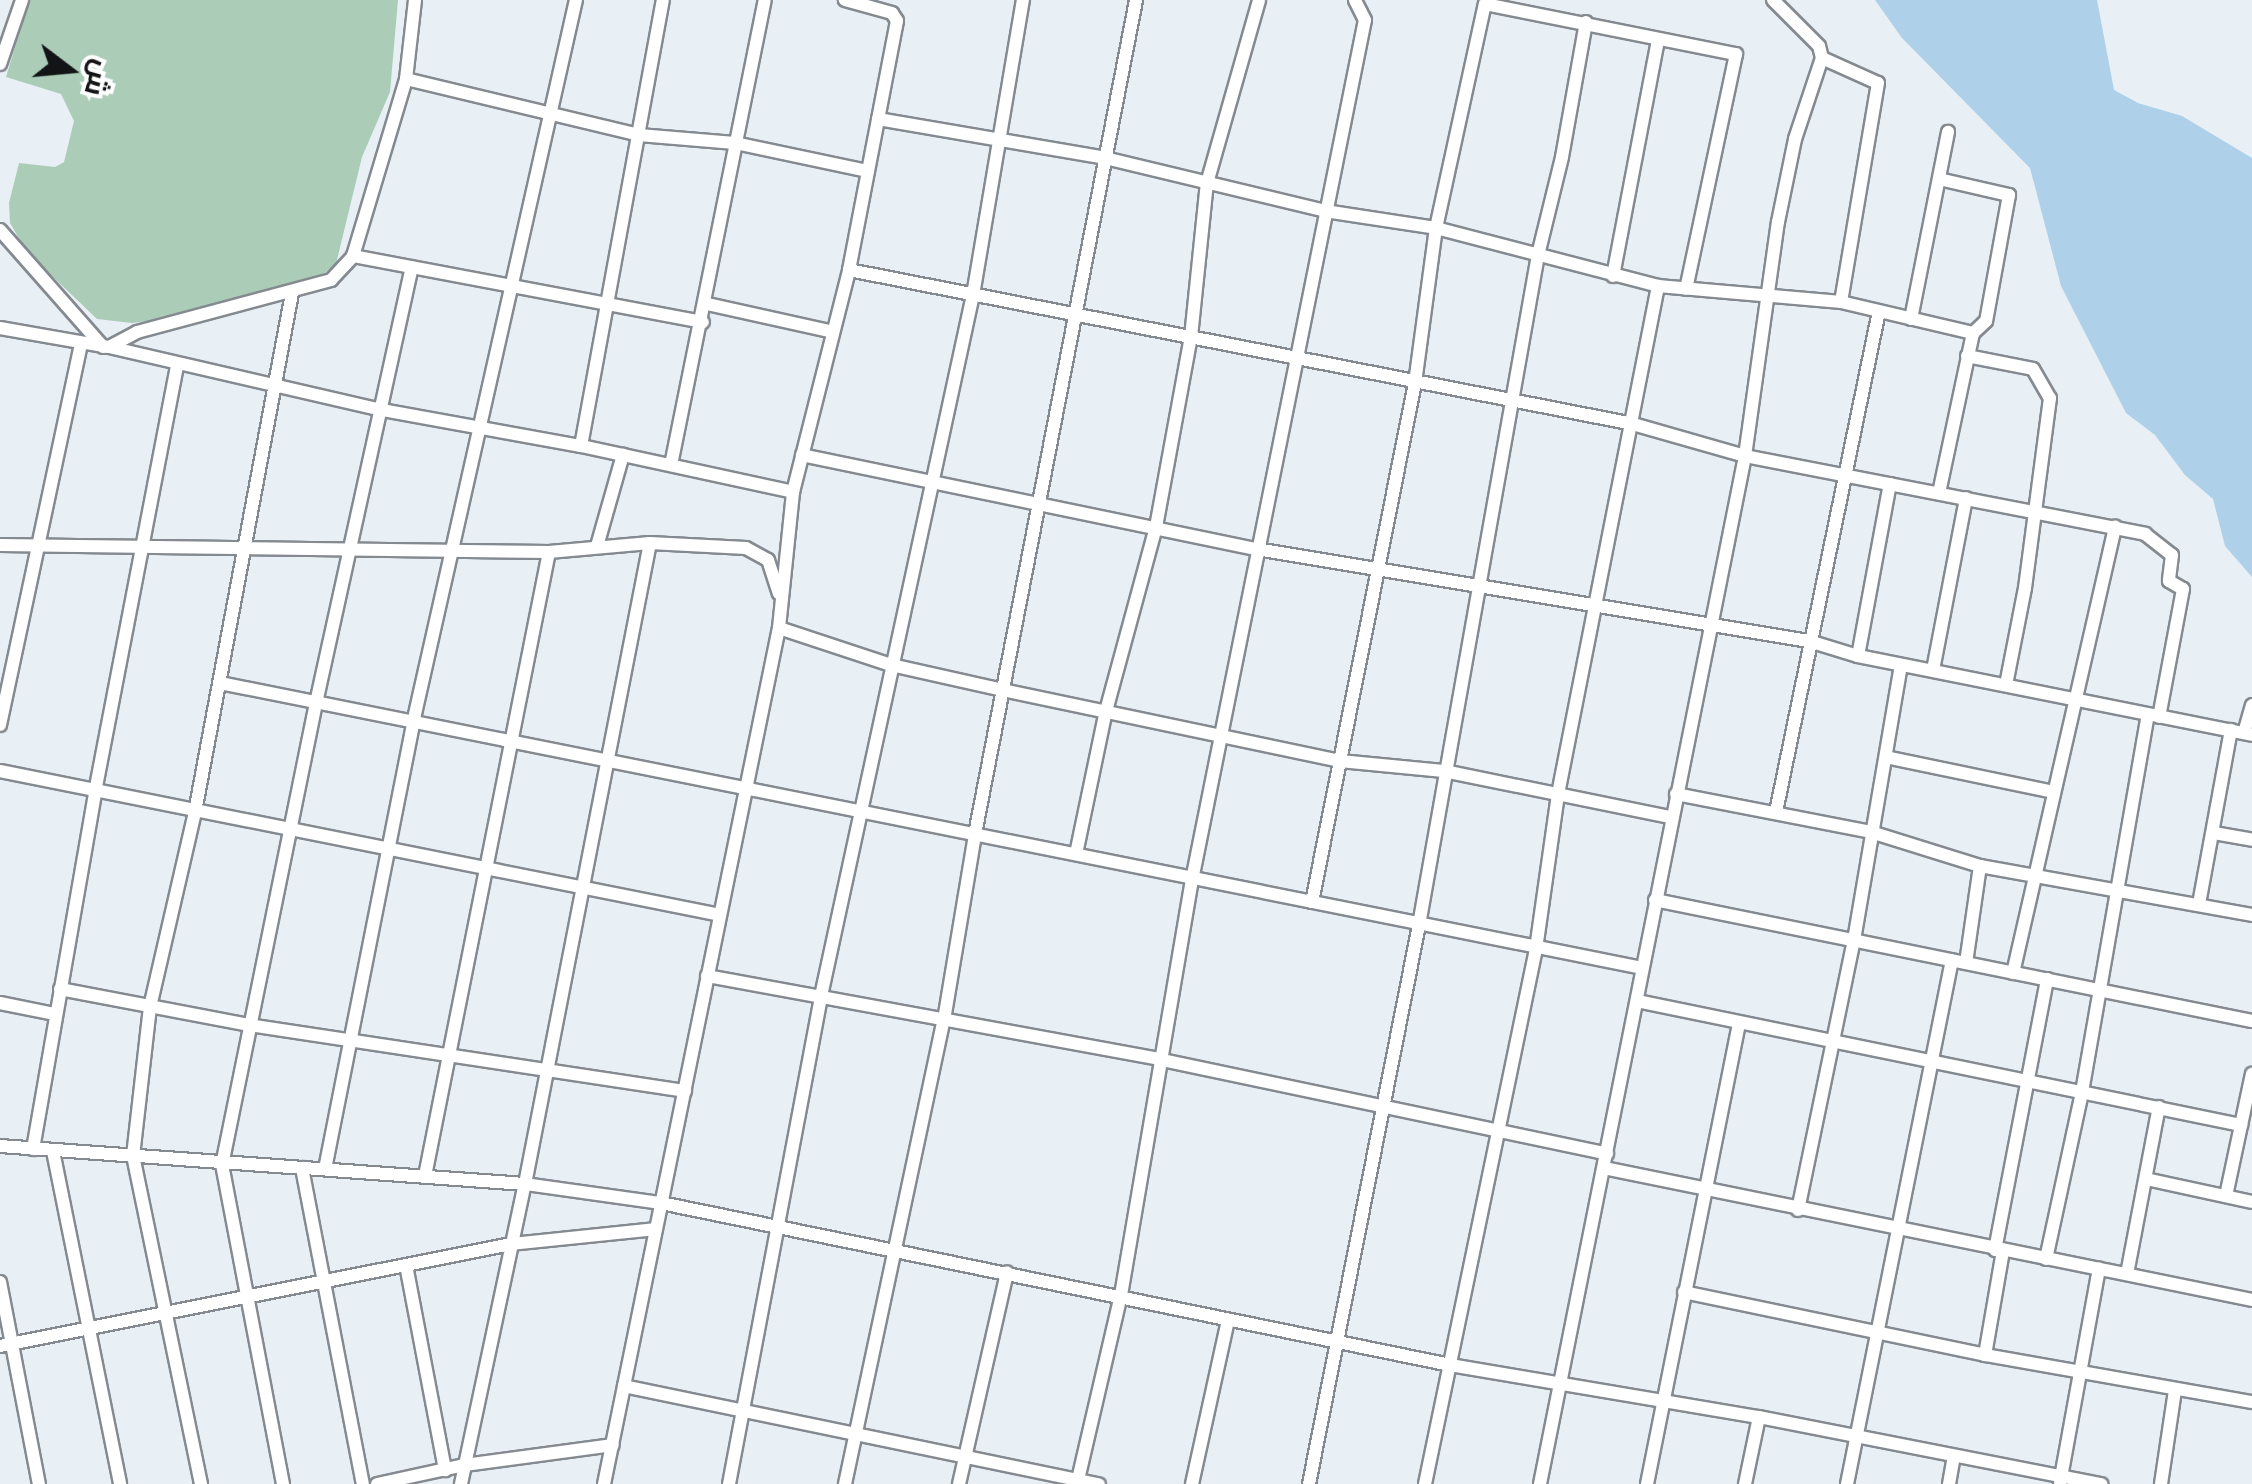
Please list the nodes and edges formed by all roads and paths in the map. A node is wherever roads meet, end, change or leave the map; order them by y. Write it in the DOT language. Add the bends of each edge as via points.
graph roads {
  1 [pos="22,0"];
  2 [pos="415,0"];
  3 [pos="576,0"];
  4 [pos="662,0"];
  5 [pos="765,0"];
  6 [pos="846,0"];
  7 [pos="1023,0"];
  8 [pos="1136,0"];
  9 [pos="1259,0"];
  10 [pos="1355,0"];
  11 [pos="1773,0"];
  12 [pos="1586,22"];
  13 [pos="1658,39"];
  14 [pos="1822,58"];
  15 [pos="0,64"];
  16 [pos="406,79"];
  17 [pos="551,113"];
  18 [pos="878,119"];
  19 [pos="1948,132"];
  20 [pos="639,136"];
  21 [pos="735,143"];
  22 [pos="997,143"];
  23 [pos="1105,158"];
  24 [pos="868,170"];
  25 [pos="1939,179"];
  26 [pos="1207,183"];
  27 [pos="1325,211"];
  28 [pos="1436,228"];
  29 [pos="2,233"];
  30 [pos="0,251"];
  31 [pos="1538,255"];
  32 [pos="353,256"];
  33 [pos="412,268"];
  34 [pos="849,270"];
  35 [pos="1613,276"];
  36 [pos="510,282"];
  37 [pos="1658,286"];
  38 [pos="1686,288"];
  39 [pos="292,293"];
  40 [pos="973,295"];
  41 [pos="1767,298"];
  42 [pos="610,302"];
  43 [pos="1842,302"];
  44 [pos="706,304"];
  45 [pos="1879,311"];
  46 [pos="1076,315"];
  47 [pos="1911,319"];
  48 [pos="703,322"];
  49 [pos="0,328"];
  50 [pos="833,332"];
  51 [pos="1973,332"];
  52 [pos="1191,337"];
  53 [pos="81,344"];
  54 [pos="106,347"];
  55 [pos="1967,356"];
  56 [pos="1299,361"];
  57 [pos="177,366"];
  58 [pos="1415,383"];
  59 [pos="273,384"];
  60 [pos="1515,402"];
  61 [pos="382,410"];
  62 [pos="1634,424"];
  63 [pos="480,430"];
  64 [pos="581,446"];
  65 [pos="623,455"];
  66 [pos="802,455"];
  67 [pos="1745,456"];
  68 [pos="671,465"];
  69 [pos="1844,476"];
  70 [pos="929,483"];
  71 [pos="1890,484"];
  72 [pos="794,492"];
  73 [pos="1939,493"];
  74 [pos="1966,498"];
  75 [pos="1037,505"];
  76 [pos="2036,511"];
  77 [pos="2115,527"];
  78 [pos="1156,528"];
  79 [pos="650,543"];
  80 [pos="0,545"];
  81 [pos="40,546"];
  82 [pos="597,546"];
  83 [pos="143,548"];
  84 [pos="244,549"];
  85 [pos="1262,550"];
  86 [pos="350,551"];
  87 [pos="454,551"];
  88 [pos="550,552"];
  89 [pos="1375,570"];
  90 [pos="1482,586"];
  91 [pos="781,601"];
  92 [pos="1593,606"];
  93 [pos="1708,626"];
  94 [pos="778,628"];
  95 [pos="1810,641"];
  96 [pos="1858,656"];
  97 [pos="1900,665"];
  98 [pos="891,666"];
  99 [pos="1933,670"];
  100 [pos="220,683"];
  101 [pos="2006,685"];
  102 [pos="1002,690"];
  103 [pos="2076,700"];
  104 [pos="316,703"];
  105 [pos="2252,705"];
  106 [pos="1106,712"];
  107 [pos="2154,716"];
  108 [pos="414,724"];
  109 [pos="0,725"];
  110 [pos="2242,733"];
  111 [pos="1223,736"];
  112 [pos="510,742"];
  113 [pos="1886,757"];
  114 [pos="607,761"];
  115 [pos="1340,761"];
  116 [pos="1444,770"];
  117 [pos="0,772"];
  118 [pos="744,790"];
  119 [pos="95,792"];
  120 [pos="2054,792"];
  121 [pos="1558,794"];
  122 [pos="1676,794"];
  123 [pos="860,811"];
  124 [pos="195,812"];
  125 [pos="1776,812"];
  126 [pos="1670,817"];
  127 [pos="290,828"];
  128 [pos="1871,832"];
  129 [pos="2214,832"];
  130 [pos="975,834"];
  131 [pos="2252,840"];
  132 [pos="390,850"];
  133 [pos="1076,854"];
  134 [pos="1980,866"];
  135 [pos="484,869"];
  136 [pos="2034,876"];
  137 [pos="1192,880"];
  138 [pos="581,890"];
  139 [pos="2114,891"];
  140 [pos="1655,900"];
  141 [pos="1312,902"];
  142 [pos="2198,904"];
  143 [pos="720,914"];
  144 [pos="2252,915"];
  145 [pos="1419,925"];
  146 [pos="1854,940"];
  147 [pos="1536,949"];
  148 [pos="1960,961"];
  149 [pos="1642,968"];
  150 [pos="2013,973"];
  151 [pos="707,976"];
  152 [pos="2047,979"];
  153 [pos="2098,988"];
  154 [pos="60,989"];
  155 [pos="821,996"];
  156 [pos="1636,1002"];
  157 [pos="0,1003"];
  158 [pos="150,1007"];
  159 [pos="54,1014"];
  160 [pos="944,1020"];
  161 [pos="2252,1021"];
  162 [pos="1739,1022"];
  163 [pos="249,1025"];
  164 [pos="350,1038"];
  165 [pos="1834,1041"];
  166 [pos="447,1052"];
  167 [pos="1158,1059"];
  168 [pos="1931,1062"];
  169 [pos="546,1068"];
  170 [pos="2252,1074"];
  171 [pos="2027,1081"];
  172 [pos="685,1091"];
  173 [pos="2082,1092"];
  174 [pos="1382,1107"];
  175 [pos="2159,1107"];
  176 [pos="2240,1125"];
  177 [pos="1498,1132"];
  178 [pos="0,1146"];
  179 [pos="33,1149"];
  180 [pos="53,1151"];
  181 [pos="133,1156"];
  182 [pos="1606,1161"];
  183 [pos="222,1165"];
  184 [pos="302,1168"];
  185 [pos="325,1169"];
  186 [pos="425,1176"];
  187 [pos="2146,1178"];
  188 [pos="526,1184"];
  189 [pos="1706,1189"];
  190 [pos="2226,1196"];
  191 [pos="2252,1202"];
  192 [pos="662,1203"];
  193 [pos="1798,1210"];
  194 [pos="777,1225"];
  195 [pos="655,1230"];
  196 [pos="1897,1230"];
  197 [pos="512,1244"];
  198 [pos="895,1249"];
  199 [pos="1999,1250"];
  200 [pos="2046,1259"];
  201 [pos="406,1265"];
  202 [pos="2099,1269"];
  203 [pos="1008,1272"];
  204 [pos="2127,1274"];
  205 [pos="324,1281"];
  206 [pos="0,1282"];
  207 [pos="1684,1292"];
  208 [pos="1121,1295"];
  209 [pos="245,1298"];
  210 [pos="2252,1300"];
  211 [pos="168,1311"];
  212 [pos="1228,1320"];
  213 [pos="89,1327"];
  214 [pos="1878,1332"];
  215 [pos="1337,1340"];
  216 [pos="6,1345"];
  217 [pos="1985,1355"];
  218 [pos="1450,1365"];
  219 [pos="2080,1373"];
  220 [pos="1560,1384"];
  221 [pos="624,1386"];
  222 [pos="2175,1390"];
  223 [pos="1663,1401"];
  224 [pos="2252,1402"];
  225 [pos="744,1412"];
  226 [pos="1759,1417"];
  227 [pos="855,1433"];
  228 [pos="1856,1438"];
  229 [pos="612,1444"];
  230 [pos="967,1456"];
  231 [pos="1954,1458"];
  232 [pos="465,1465"];
  233 [pos="445,1470"];
  234 [pos="2061,1481"];
  235 [pos="1078,1482"];
  236 [pos="39,1484"];
  237 [pos="120,1484"];
  238 [pos="202,1484"];
  239 [pos="283,1484"];
  240 [pos="363,1484"];
  241 [pos="377,1484"];
  242 [pos="461,1484"];
  243 [pos="604,1484"];
  244 [pos="729,1484"];
  245 [pos="845,1484"];
  246 [pos="959,1484"];
  247 [pos="1099,1484"];
  248 [pos="1192,1484"];
  249 [pos="1310,1484"];
  250 [pos="1424,1484"];
  251 [pos="1540,1484"];
  252 [pos="1647,1484"];
  253 [pos="1745,1484"];
  254 [pos="1847,1484"];
  255 [pos="1949,1484"];
  256 [pos="2102,1484"];
  257 [pos="2161,1484"];
  1 -- 15 [label="street"];
  2 -- 16 [label="street"];
  3 -- 17 [label="street"];
  4 -- 20 [label="street"];
  5 -- 21 [label="street"];
  6 -- 18 [label="street" via="892,12 897,21"];
  7 -- 22 [label="street"];
  8 -- 23 [label="street"];
  9 -- 26 [label="street"];
  10 -- 27 [label="street" via="1365,20"];
  11 -- 14 [label="street" via="1820,46"];
  12 -- 13 [label="street"];
  12 -- 28 [label="street" via="1485,4"];
  12 -- 31 [label="street"];
  13 -- 35 [label="street"];
  13 -- 38 [label="street" via="1736,54"];
  14 -- 41 [label="street" via="1795,139"];
  14 -- 43 [label="street" via="1878,83"];
  16 -- 17 [label="street"];
  16 -- 32 [label="street"];
  17 -- 20 [label="street"];
  17 -- 36 [label="street"];
  18 -- 22 [label="street"];
  18 -- 24 [label="street"];
  19 -- 25 [label="street"];
  20 -- 21 [label="street"];
  20 -- 42 [label="street"];
  21 -- 24 [label="street"];
  21 -- 44 [label="street"];
  22 -- 23 [label="street"];
  22 -- 40 [label="street"];
  23 -- 26 [label="street"];
  23 -- 46 [label="street"];
  24 -- 34 [label="street"];
  25 -- 47 [label="street"];
  25 -- 51 [label="street" via="2009,194 1986,321"];
  26 -- 27 [label="street"];
  26 -- 52 [label="street"];
  27 -- 28 [label="street"];
  27 -- 56 [label="street"];
  28 -- 31 [label="street"];
  28 -- 58 [label="street"];
  29 -- 30 [label="street"];
  29 -- 54 [label="street"];
  31 -- 35 [label="street"];
  31 -- 60 [label="street"];
  32 -- 33 [label="street"];
  32 -- 39 [label="street" via="331,280"];
  33 -- 36 [label="street"];
  33 -- 61 [label="street"];
  34 -- 40 [label="street"];
  34 -- 50 [label="street"];
  35 -- 37 [label="street"];
  36 -- 42 [label="street"];
  36 -- 63 [label="street"];
  37 -- 38 [label="street"];
  37 -- 62 [label="street"];
  38 -- 41 [label="street"];
  39 -- 54 [label="street" via="137,332"];
  39 -- 59 [label="street"];
  40 -- 46 [label="street"];
  40 -- 70 [label="street"];
  41 -- 43 [label="street"];
  41 -- 67 [label="street"];
  42 -- 48 [label="street"];
  42 -- 64 [label="street"];
  43 -- 45 [label="street"];
  44 -- 48 [label="street"];
  44 -- 50 [label="street"];
  45 -- 47 [label="street"];
  45 -- 69 [label="street"];
  46 -- 52 [label="street"];
  46 -- 75 [label="street"];
  47 -- 51 [label="street"];
  48 -- 68 [label="street"];
  49 -- 53 [label="street"];
  50 -- 66 [label="street"];
  51 -- 55 [label="street"];
  52 -- 56 [label="street"];
  52 -- 78 [label="street"];
  53 -- 54 [label="street"];
  53 -- 81 [label="street"];
  54 -- 57 [label="street"];
  55 -- 73 [label="street"];
  55 -- 76 [label="street" via="2033,369 2050,398"];
  56 -- 58 [label="street"];
  56 -- 85 [label="street"];
  57 -- 59 [label="street"];
  57 -- 83 [label="street"];
  58 -- 60 [label="street"];
  58 -- 89 [label="street"];
  59 -- 61 [label="street"];
  59 -- 84 [label="street"];
  60 -- 62 [label="street"];
  60 -- 90 [label="street"];
  61 -- 63 [label="street"];
  61 -- 86 [label="street"];
  62 -- 67 [label="street"];
  62 -- 92 [label="street"];
  63 -- 64 [label="street"];
  63 -- 87 [label="street"];
  64 -- 65 [label="street"];
  65 -- 68 [label="street"];
  65 -- 82 [label="street"];
  66 -- 70 [label="street"];
  66 -- 72 [label="street"];
  67 -- 69 [label="street"];
  67 -- 93 [label="street"];
  68 -- 72 [label="street"];
  69 -- 71 [label="street"];
  69 -- 95 [label="street"];
  70 -- 75 [label="street"];
  70 -- 98 [label="street"];
  71 -- 73 [label="street"];
  71 -- 96 [label="street"];
  72 -- 91 [label="street"];
  73 -- 74 [label="street"];
  74 -- 76 [label="street"];
  74 -- 99 [label="street"];
  75 -- 78 [label="street"];
  75 -- 102 [label="street"];
  76 -- 77 [label="street"];
  76 -- 101 [label="street"];
  77 -- 103 [label="street"];
  77 -- 107 [label="street" via="2144,534 2172,555 2169,581 2183,590"];
  78 -- 85 [label="street"];
  78 -- 106 [label="street"];
  79 -- 82 [label="street"];
  79 -- 91 [label="street" via="759,552"];
  79 -- 114 [label="street"];
  80 -- 81 [label="street"];
  81 -- 83 [label="street"];
  81 -- 109 [label="street"];
  82 -- 88 [label="street"];
  83 -- 84 [label="street"];
  83 -- 119 [label="street"];
  84 -- 86 [label="street"];
  84 -- 100 [label="street"];
  85 -- 89 [label="street"];
  85 -- 111 [label="street"];
  86 -- 87 [label="street"];
  86 -- 104 [label="street"];
  87 -- 88 [label="street"];
  87 -- 108 [label="street"];
  88 -- 112 [label="street"];
  89 -- 90 [label="street"];
  89 -- 115 [label="street"];
  90 -- 92 [label="street"];
  90 -- 116 [label="street"];
  91 -- 94 [label="street"];
  92 -- 93 [label="street"];
  92 -- 121 [label="street"];
  93 -- 95 [label="street"];
  93 -- 122 [label="street"];
  94 -- 98 [label="street"];
  94 -- 118 [label="street"];
  95 -- 96 [label="street"];
  95 -- 125 [label="street"];
  96 -- 97 [label="street"];
  97 -- 99 [label="street"];
  97 -- 113 [label="street"];
  98 -- 102 [label="street"];
  98 -- 123 [label="street"];
  99 -- 101 [label="street"];
  100 -- 104 [label="street"];
  100 -- 124 [label="street"];
  101 -- 103 [label="street"];
  102 -- 106 [label="street"];
  102 -- 130 [label="street"];
  103 -- 107 [label="street"];
  103 -- 120 [label="street"];
  104 -- 108 [label="street"];
  104 -- 127 [label="street"];
  105 -- 110 [label="street"];
  106 -- 111 [label="street"];
  106 -- 133 [label="street"];
  107 -- 110 [label="street"];
  107 -- 139 [label="street"];
  108 -- 112 [label="street"];
  108 -- 132 [label="street"];
  110 -- 129 [label="street"];
  111 -- 115 [label="street"];
  111 -- 137 [label="street"];
  112 -- 114 [label="street"];
  112 -- 135 [label="street"];
  113 -- 120 [label="street"];
  113 -- 128 [label="street"];
  114 -- 118 [label="street"];
  114 -- 138 [label="street"];
  115 -- 116 [label="street"];
  115 -- 141 [label="street"];
  116 -- 121 [label="street"];
  116 -- 145 [label="street"];
  117 -- 119 [label="street"];
  118 -- 123 [label="street"];
  118 -- 143 [label="street"];
  119 -- 124 [label="street"];
  119 -- 154 [label="street"];
  120 -- 136 [label="street"];
  121 -- 126 [label="street"];
  121 -- 147 [label="street"];
  122 -- 125 [label="street"];
  122 -- 126 [label="street"];
  123 -- 130 [label="street"];
  123 -- 155 [label="street"];
  124 -- 127 [label="street"];
  124 -- 158 [label="street"];
  125 -- 128 [label="street"];
  126 -- 140 [label="street"];
  127 -- 132 [label="street"];
  127 -- 163 [label="street"];
  128 -- 134 [label="street"];
  128 -- 146 [label="street"];
  129 -- 131 [label="street"];
  129 -- 142 [label="street"];
  130 -- 133 [label="street"];
  130 -- 160 [label="street"];
  132 -- 135 [label="street"];
  132 -- 164 [label="street"];
  133 -- 137 [label="street"];
  134 -- 136 [label="street"];
  134 -- 148 [label="street"];
  135 -- 138 [label="street"];
  135 -- 166 [label="street"];
  136 -- 139 [label="street"];
  136 -- 150 [label="street"];
  137 -- 141 [label="street"];
  137 -- 167 [label="street"];
  138 -- 143 [label="street"];
  138 -- 169 [label="street"];
  139 -- 142 [label="street"];
  139 -- 153 [label="street"];
  140 -- 146 [label="street"];
  140 -- 149 [label="street"];
  141 -- 145 [label="street"];
  142 -- 144 [label="street"];
  143 -- 151 [label="street"];
  145 -- 147 [label="street"];
  145 -- 174 [label="street"];
  146 -- 148 [label="street"];
  146 -- 165 [label="street"];
  147 -- 149 [label="street"];
  147 -- 177 [label="street"];
  148 -- 150 [label="street"];
  148 -- 168 [label="street"];
  149 -- 156 [label="street"];
  150 -- 152 [label="street"];
  151 -- 155 [label="street"];
  151 -- 172 [label="street"];
  152 -- 153 [label="street"];
  152 -- 171 [label="street"];
  153 -- 161 [label="street"];
  153 -- 173 [label="street"];
  154 -- 158 [label="street"];
  154 -- 159 [label="street"];
  155 -- 160 [label="street"];
  155 -- 194 [label="street"];
  156 -- 162 [label="street"];
  156 -- 182 [label="street"];
  157 -- 159 [label="street"];
  158 -- 163 [label="street"];
  158 -- 181 [label="street"];
  159 -- 179 [label="street"];
  160 -- 167 [label="street"];
  160 -- 198 [label="street"];
  162 -- 165 [label="street"];
  162 -- 189 [label="street"];
  163 -- 164 [label="street"];
  163 -- 183 [label="street"];
  164 -- 166 [label="street"];
  164 -- 185 [label="street"];
  165 -- 168 [label="street"];
  165 -- 193 [label="street"];
  166 -- 169 [label="street"];
  166 -- 186 [label="street"];
  167 -- 174 [label="street"];
  167 -- 208 [label="street"];
  168 -- 171 [label="street"];
  168 -- 196 [label="street"];
  169 -- 172 [label="street"];
  169 -- 188 [label="street"];
  170 -- 176 [label="street"];
  171 -- 173 [label="street"];
  171 -- 199 [label="street"];
  172 -- 192 [label="street"];
  173 -- 175 [label="street"];
  173 -- 200 [label="street"];
  174 -- 177 [label="street"];
  174 -- 215 [label="street"];
  175 -- 176 [label="street"];
  175 -- 187 [label="street"];
  176 -- 190 [label="street"];
  177 -- 182 [label="street"];
  177 -- 218 [label="street"];
  178 -- 179 [label="street"];
  179 -- 180 [label="street"];
  180 -- 181 [label="street"];
  180 -- 213 [label="street"];
  181 -- 183 [label="street"];
  181 -- 211 [label="street"];
  182 -- 189 [label="street"];
  182 -- 220 [label="street"];
  183 -- 184 [label="street"];
  183 -- 209 [label="street"];
  184 -- 185 [label="street"];
  184 -- 205 [label="street"];
  185 -- 186 [label="street"];
  186 -- 188 [label="street"];
  187 -- 190 [label="street"];
  187 -- 204 [label="street"];
  188 -- 192 [label="street"];
  188 -- 197 [label="street"];
  189 -- 193 [label="street"];
  189 -- 207 [label="street"];
  190 -- 191 [label="street"];
  192 -- 194 [label="street"];
  192 -- 195 [label="street"];
  193 -- 196 [label="street"];
  194 -- 198 [label="street"];
  194 -- 225 [label="street"];
  195 -- 197 [label="street"];
  195 -- 221 [label="street"];
  196 -- 199 [label="street"];
  196 -- 214 [label="street"];
  197 -- 201 [label="street"];
  197 -- 232 [label="street"];
  198 -- 203 [label="street"];
  198 -- 227 [label="street"];
  199 -- 200 [label="street"];
  199 -- 217 [label="street"];
  200 -- 202 [label="street"];
  201 -- 205 [label="street"];
  201 -- 233 [label="street"];
  202 -- 204 [label="street"];
  202 -- 219 [label="street"];
  203 -- 208 [label="street"];
  203 -- 230 [label="street"];
  204 -- 210 [label="street"];
  205 -- 209 [label="street"];
  205 -- 240 [label="street"];
  206 -- 216 [label="street"];
  207 -- 214 [label="street"];
  207 -- 223 [label="street"];
  208 -- 212 [label="street"];
  208 -- 235 [label="street"];
  209 -- 211 [label="street"];
  209 -- 239 [label="street"];
  211 -- 213 [label="street"];
  211 -- 238 [label="street"];
  212 -- 215 [label="street"];
  212 -- 248 [label="street"];
  213 -- 216 [label="street"];
  213 -- 237 [label="street"];
  214 -- 217 [label="street"];
  214 -- 228 [label="street"];
  215 -- 218 [label="street"];
  215 -- 249 [label="street"];
  216 -- 236 [label="street"];
  217 -- 219 [label="street"];
  218 -- 220 [label="street"];
  218 -- 250 [label="street"];
  219 -- 222 [label="street"];
  219 -- 234 [label="street"];
  220 -- 223 [label="street"];
  220 -- 251 [label="street"];
  221 -- 225 [label="street"];
  221 -- 229 [label="street"];
  222 -- 224 [label="street"];
  222 -- 257 [label="street"];
  223 -- 226 [label="street"];
  223 -- 252 [label="street"];
  225 -- 227 [label="street"];
  225 -- 244 [label="street"];
  226 -- 228 [label="street"];
  226 -- 253 [label="street"];
  227 -- 230 [label="street"];
  227 -- 245 [label="street"];
  228 -- 231 [label="street"];
  228 -- 254 [label="street"];
  229 -- 232 [label="street"];
  229 -- 243 [label="street"];
  230 -- 235 [label="street"];
  230 -- 246 [label="street"];
  231 -- 234 [label="street"];
  231 -- 255 [label="street"];
  232 -- 233 [label="street"];
  232 -- 242 [label="street"];
  233 -- 241 [label="street"];
  234 -- 256 [label="street"];
  235 -- 247 [label="street"];
}
